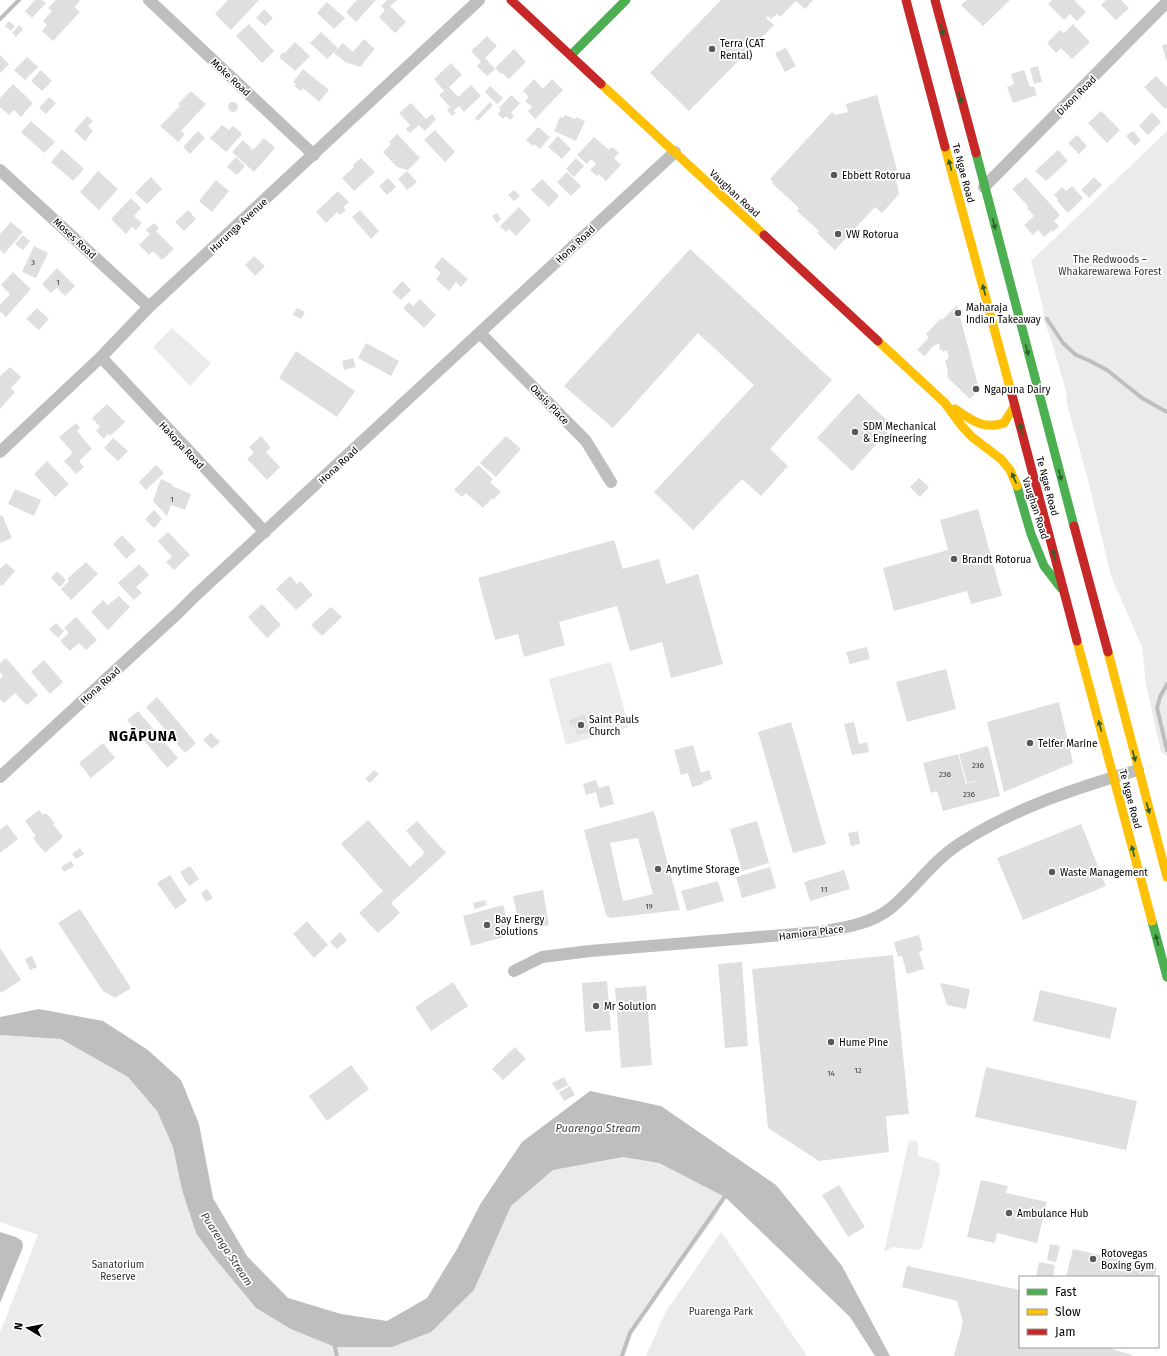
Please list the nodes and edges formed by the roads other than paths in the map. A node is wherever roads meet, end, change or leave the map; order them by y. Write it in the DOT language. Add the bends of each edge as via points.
graph roads {
  1 [pos="149,0"];
  2 [pos="479,0"];
  3 [pos="511,0"];
  4 [pos="626,0"];
  5 [pos="906,0"];
  6 [pos="935,0"];
  7 [pos="1167,2"];
  8 [pos="571,55"];
  9 [pos="675,152"];
  10 [pos="314,155"];
  11 [pos="0,170"];
  12 [pos="984,187"];
  13 [pos="149,307"];
  14 [pos="480,333"];
  15 [pos="101,357"];
  16 [pos="945,403"];
  17 [pos="1015,405"];
  18 [pos="0,452"];
  19 [pos="611,482"];
  20 [pos="265,532"];
  21 [pos="1064,593"];
  22 [pos="1138,770"];
  23 [pos="0,777"];
  24 [pos="1114,777"];
  25 [pos="1167,877"];
  26 [pos="514,971"];
  27 [pos="1167,977"];
  1 -- 10 [label="street, Moke Road"];
  2 -- 10 [label="street, Hurunga Avenue"];
  3 -- 8 [label="main road, Vaughan Road"];
  4 -- 8 [label="main road"];
  17 -- 5 [label="main road, Te Ngae Road, one-way"];
  6 -- 12 [label="main road, Te Ngae Road, one-way"];
  7 -- 12 [label="street, Dixon Road"];
  8 -- 9 [label="main road, Vaughan Road"];
  9 -- 14 [label="street, Hona Road"];
  9 -- 16 [label="main road, Vaughan Road"];
  10 -- 13 [label="street, Hurunga Avenue"];
  11 -- 13 [label="street, Moses Road"];
  12 -- 22 [label="main road, Te Ngae Road, one-way"];
  13 -- 15 [label="street, Hurunga Avenue"];
  14 -- 19 [label="street, Oasis Place" via="586,441"];
  14 -- 20 [label="street, Hona Road"];
  15 -- 18 [label="street, Hurunga Avenue"];
  15 -- 20 [label="street, Hakopa Road"];
  16 -- 17 [label="main road, Vaughan Road" via="978,424 992,427 1004,423"];
  21 -- 16 [label="main road, Vaughan Road, one-way" via="1044,566 1010,468 971,436"];
  21 -- 17 [label="main road, Te Ngae Road, one-way"];
  20 -- 23 [label="street, Hona Road"];
  24 -- 21 [label="main road, Te Ngae Road, one-way"];
  22 -- 24 [label="street, Hamiora Place"];
  22 -- 25 [label="main road, Te Ngae Road, one-way"];
  24 -- 26 [label="street, Hamiora Place" via="1068,792 986,828 958,845 932,866 890,908 849,927 820,932 542,957"];
  27 -- 24 [label="main road, Te Ngae Road, one-way"];
}
